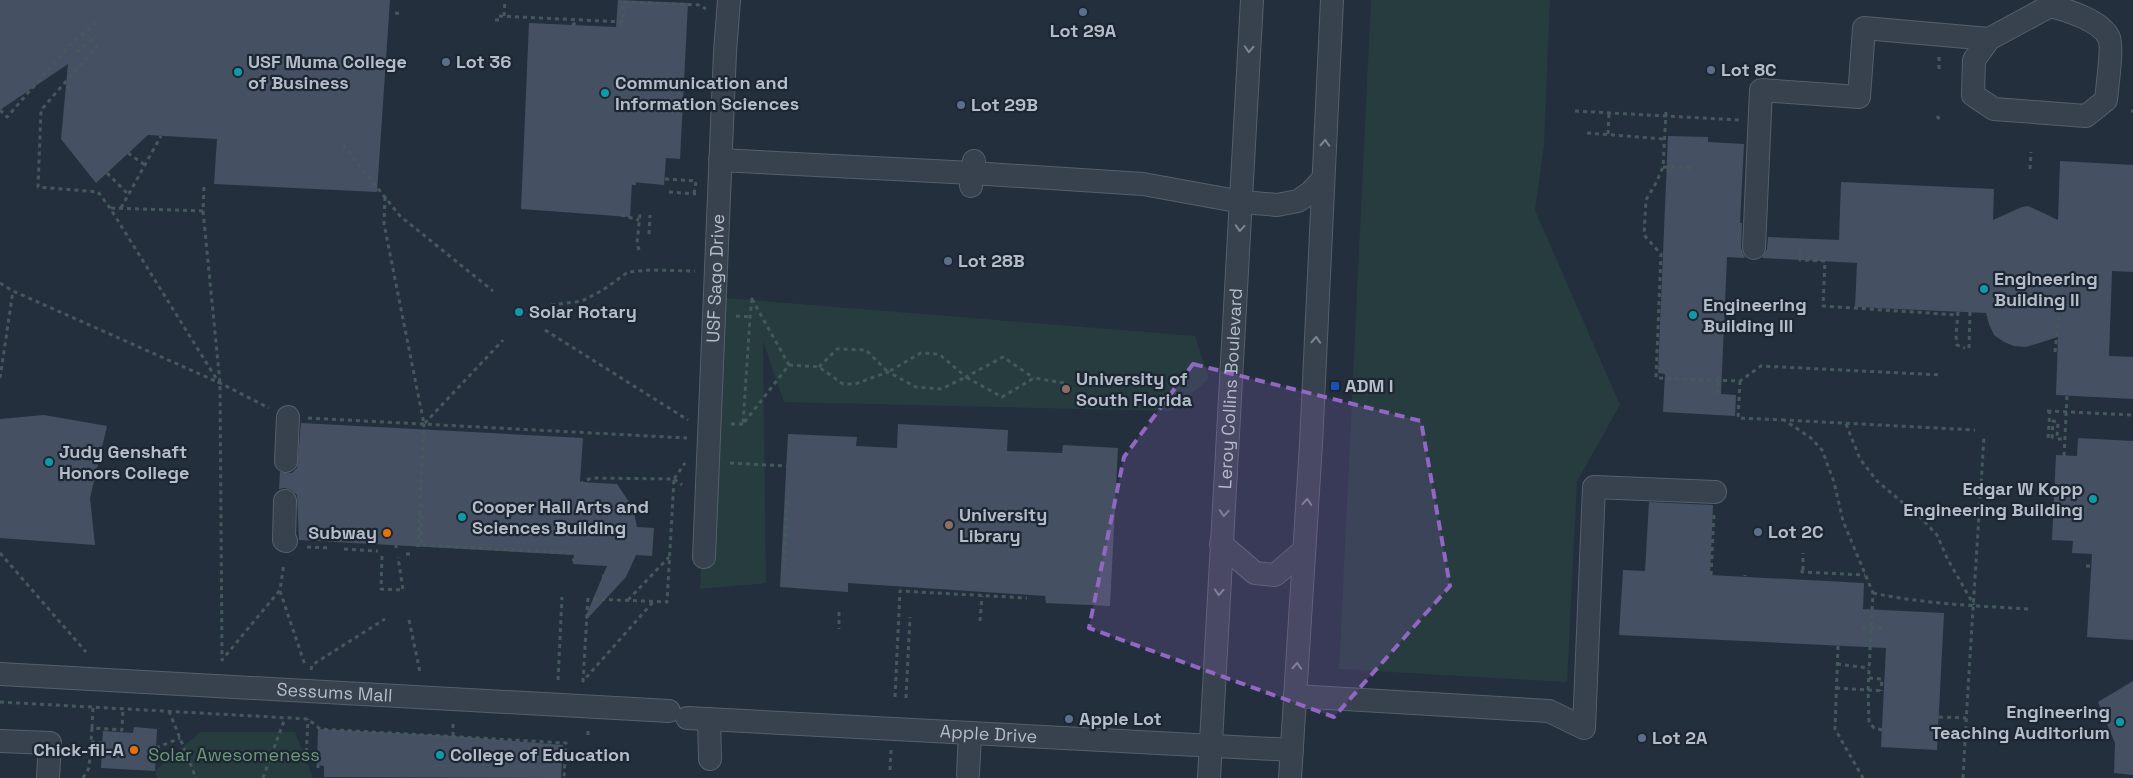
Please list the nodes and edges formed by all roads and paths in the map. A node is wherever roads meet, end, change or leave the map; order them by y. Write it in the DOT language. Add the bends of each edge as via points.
graph roads {
  1 [pos="505,0"];
  2 [pos="729,0"];
  3 [pos="1252,0"];
  4 [pos="1332,0"];
  5 [pos="2069,5"];
  6 [pos="710,11"];
  7 [pos="395,13"];
  8 [pos="402,14"];
  9 [pos="579,21"];
  10 [pos="96,23"];
  11 [pos="572,25"];
  12 [pos="96,36"];
  13 [pos="1989,39"];
  14 [pos="98,45"];
  15 [pos="77,52"];
  16 [pos="0,110"];
  17 [pos="1575,111"];
  18 [pos="1666,112"];
  19 [pos="1609,113"];
  20 [pos="1666,117"];
  21 [pos="1747,120"];
  22 [pos="1587,133"];
  23 [pos="1608,134"];
  24 [pos="162,136"];
  25 [pos="1664,139"];
  26 [pos="343,145"];
  27 [pos="2031,152"];
  28 [pos="128,153"];
  29 [pos="720,160"];
  30 [pos="145,165"];
  31 [pos="1663,168"];
  32 [pos="1692,168"];
  33 [pos="2030,169"];
  34 [pos="107,173"];
  35 [pos="665,179"];
  36 [pos="1323,179"];
  37 [pos="696,181"];
  38 [pos="632,183"];
  39 [pos="640,185"];
  40 [pos="695,186"];
  41 [pos="204,187"];
  42 [pos="669,192"];
  43 [pos="688,194"];
  44 [pos="694,194"];
  45 [pos="129,195"];
  46 [pos="385,197"];
  47 [pos="1242,202"];
  48 [pos="110,208"];
  49 [pos="121,208"];
  50 [pos="203,212"];
  51 [pos="621,214"];
  52 [pos="640,214"];
  53 [pos="650,215"];
  54 [pos="639,220"];
  55 [pos="649,234"];
  56 [pos="1754,248"];
  57 [pos="1800,249"];
  58 [pos="639,250"];
  59 [pos="701,272"];
  60 [pos="0,282"];
  61 [pos="13,291"];
  62 [pos="493,291"];
  63 [pos="551,305"];
  64 [pos="1970,312"];
  65 [pos="2059,316"];
  66 [pos="545,330"];
  67 [pos="503,340"];
  68 [pos="2055,352"];
  69 [pos="789,365"];
  70 [pos="819,367"];
  71 [pos="888,372"];
  72 [pos="1942,375"];
  73 [pos="1719,376"];
  74 [pos="966,377"];
  75 [pos="0,378"];
  76 [pos="1034,378"];
  77 [pos="1740,381"];
  78 [pos="1718,382"];
  79 [pos="220,383"];
  80 [pos="1064,383"];
  81 [pos="1717,394"];
  82 [pos="2067,396"];
  83 [pos="2066,411"];
  84 [pos="2133,415"];
  85 [pos="288,417"];
  86 [pos="1784,420"];
  87 [pos="693,423"];
  88 [pos="424,424"];
  89 [pos="1846,424"];
  90 [pos="1975,430"];
  91 [pos="1984,436"];
  92 [pos="692,438"];
  93 [pos="2065,439"];
  94 [pos="688,455"];
  95 [pos="2064,456"];
  96 [pos="286,461"];
  97 [pos="734,463"];
  98 [pos="787,466"];
  99 [pos="674,479"];
  100 [pos="592,485"];
  101 [pos="682,485"];
  102 [pos="788,500"];
  103 [pos="1715,500"];
  104 [pos="285,501"];
  105 [pos="420,506"];
  106 [pos="427,506"];
  107 [pos="420,517"];
  108 [pos="1221,544"];
  109 [pos="291,547"];
  110 [pos="418,547"];
  111 [pos="330,548"];
  112 [pos="344,549"];
  113 [pos="378,551"];
  114 [pos="1303,551"];
  115 [pos="0,553"];
  116 [pos="1803,553"];
  117 [pos="406,554"];
  118 [pos="411,554"];
  119 [pos="382,556"];
  120 [pos="704,556"];
  121 [pos="398,557"];
  122 [pos="571,557"];
  123 [pos="669,557"];
  124 [pos="2086,566"];
  125 [pos="2091,566"];
  126 [pos="784,569"];
  127 [pos="1711,573"];
  128 [pos="1866,575"];
  129 [pos="913,587"];
  130 [pos="280,590"];
  131 [pos="912,592"];
  132 [pos="1873,593"];
  133 [pos="982,596"];
  134 [pos="562,597"];
  135 [pos="588,598"];
  136 [pos="1026,598"];
  137 [pos="594,599"];
  138 [pos="628,600"];
  139 [pos="655,601"];
  140 [pos="1974,605"];
  141 [pos="2030,609"];
  142 [pos="839,612"];
  143 [pos="910,617"];
  144 [pos="385,619"];
  145 [pos="409,620"];
  146 [pos="980,621"];
  147 [pos="1862,627"];
  148 [pos="1871,628"];
  149 [pos="839,629"];
  150 [pos="1887,629"];
  151 [pos="1838,646"];
  152 [pos="86,652"];
  153 [pos="1837,664"];
  154 [pos="304,665"];
  155 [pos="312,665"];
  156 [pos="1869,668"];
  157 [pos="420,672"];
  158 [pos="0,674"];
  159 [pos="1869,678"];
  160 [pos="558,680"];
  161 [pos="1836,688"];
  162 [pos="1868,690"];
  163 [pos="1295,696"];
  164 [pos="895,697"];
  165 [pos="906,698"];
  166 [pos="0,702"];
  167 [pos="93,707"];
  168 [pos="123,708"];
  169 [pos="169,711"];
  170 [pos="678,714"];
  171 [pos="1939,717"];
  172 [pos="285,718"];
  173 [pos="1966,718"];
  174 [pos="308,719"];
  175 [pos="710,719"];
  176 [pos="453,724"];
  177 [pos="92,728"];
  178 [pos="1882,730"];
  179 [pos="970,733"];
  180 [pos="453,736"];
  181 [pos="180,738"];
  182 [pos="0,741"];
  183 [pos="91,742"];
  184 [pos="102,743"];
  185 [pos="1210,746"];
  186 [pos="892,747"];
  187 [pos="156,748"];
  188 [pos="1292,750"];
  189 [pos="710,759"];
  190 [pos="306,760"];
  191 [pos="890,770"];
  192 [pos="968,774"];
  193 [pos="48,778"];
  194 [pos="83,778"];
  195 [pos="196,778"];
  196 [pos="263,778"];
  197 [pos="564,778"];
  198 [pos="1209,778"];
  199 [pos="1290,778"];
  200 [pos="1863,778"];
  201 [pos="1963,778"];
  1 -- 9 [label="path" via="499,17"];
  2 -- 29 [label="street, USF Sago Drive"];
  3 -- 47 [label="street, Leroy Collins Boulevard, one-way"];
  36 -- 4 [label="street, one-way"];
  5 -- 13 [label="street" via="2050,6"];
  5 -- 13 [label="street" via="2102,28 2110,40 2106,100 2086,116 1994,109 1973,95 1969,78 1974,60"];
  6 -- 9 [label="path" via="700,6 624,2 623,22"];
  7 -- 8 [label="path"];
  9 -- 11 [label="path"];
  10 -- 16 [label="path" via="70,46 8,117"];
  12 -- 15 [label="path"];
  13 -- 56 [label="street" via="1864,28 1859,97 1761,90"];
  14 -- 48 [label="path" via="41,110 38,187 98,192"];
  17 -- 19 [label="path"];
  18 -- 20 [label="path"];
  19 -- 20 [label="path"];
  19 -- 23 [label="path"];
  20 -- 21 [label="path"];
  20 -- 25 [label="path"];
  22 -- 23 [label="path"];
  23 -- 25 [label="path"];
  24 -- 30 [label="path"];
  25 -- 31 [label="path"];
  26 -- 46 [label="path"];
  27 -- 33 [label="path"];
  28 -- 30 [label="path"];
  29 -- 47 [label="street" via="1143,184"];
  29 -- 120 [label="street, USF Sago Drive"];
  30 -- 45 [label="path"];
  31 -- 32 [label="path"];
  31 -- 78 [label="path" via="1646,200 1644,234 1661,254 1656,378"];
  34 -- 45 [label="path"];
  35 -- 37 [label="path"];
  36 -- 47 [label="street" via="1298,200 1276,205"];
  114 -- 36 [label="street, one-way"];
  38 -- 39 [label="path"];
  40 -- 44 [label="path"];
  41 -- 50 [label="path"];
  42 -- 43 [label="path"];
  45 -- 49 [label="path"];
  46 -- 62 [label="path" via="400,216"];
  46 -- 88 [label="path" via="384,224"];
  47 -- 108 [label="street, Leroy Collins Boulevard, one-way"];
  48 -- 49 [label="path"];
  48 -- 79 [label="path"];
  49 -- 50 [label="path"];
  50 -- 79 [label="path"];
  51 -- 54 [label="path"];
  52 -- 54 [label="path"];
  53 -- 55 [label="path"];
  54 -- 58 [label="path"];
  57 -- 64 [label="path" via="1800,260 1825,261 1823,306 1958,314 1957,345 1967,348"];
  59 -- 63 [label="path" via="628,272 582,301"];
  60 -- 61 [label="path"];
  61 -- 75 [label="path"];
  61 -- 79 [label="path"];
  65 -- 68 [label="path"];
  66 -- 87 [label="path"];
  67 -- 88 [label="path"];
  69 -- 69 [label="path" via="743,424 752,299 775,340"];
  69 -- 70 [label="path"];
  70 -- 71 [label="path" via="843,384 856,384"];
  70 -- 71 [label="path" via="837,348 866,350"];
  71 -- 74 [label="path" via="916,387 941,389"];
  71 -- 74 [label="path" via="921,353 939,354"];
  72 -- 77 [label="path" via="1761,366"];
  73 -- 78 [label="path"];
  74 -- 76 [label="path" via="1002,397"];
  74 -- 76 [label="path" via="1003,357"];
  76 -- 80 [label="path"];
  77 -- 78 [label="path"];
  77 -- 86 [label="path" via="1738,418"];
  78 -- 81 [label="path"];
  79 -- 85 [label="path"];
  79 -- 130 [label="path" via="222,660"];
  82 -- 83 [label="path"];
  83 -- 84 [label="path"];
  83 -- 93 [label="path"];
  83 -- 93 [label="path" via="2048,410 2048,438 2052,438 2053,422 2058,422 2057,439"];
  85 -- 88 [label="path"];
  85 -- 96 [label="street"];
  86 -- 89 [label="path"];
  86 -- 128 [label="path" via="1811,438 1822,450 1843,521"];
  88 -- 92 [label="path"];
  88 -- 105 [label="path"];
  89 -- 90 [label="path"];
  89 -- 140 [label="path" via="1860,459 1877,481 1937,536"];
  91 -- 140 [label="path"];
  93 -- 95 [label="path"];
  94 -- 99 [label="path"];
  97 -- 98 [label="path"];
  99 -- 100 [label="path" via="591,478 584,484"];
  99 -- 101 [label="path"];
  99 -- 123 [label="path"];
  102 -- 126 [label="path"];
  103 -- 127 [label="path"];
  103 -- 163 [label="street" via="1594,487 1584,728 1549,711"];
  104 -- 109 [label="street" via="284,540"];
  105 -- 106 [label="path"];
  105 -- 107 [label="path"];
  107 -- 110 [label="path"];
  107 -- 122 [label="path" via="421,545 570,553"];
  108 -- 114 [label="street" via="1255,573 1275,575"];
  108 -- 185 [label="street, Leroy Collins Boulevard, one-way"];
  109 -- 111 [label="path"];
  109 -- 130 [label="path"];
  112 -- 113 [label="path"];
  163 -- 114 [label="street, one-way"];
  115 -- 152 [label="path"];
  116 -- 128 [label="path" via="1802,572"];
  117 -- 118 [label="path"];
  119 -- 121 [label="path" via="381,589 402,590"];
  123 -- 138 [label="path"];
  123 -- 139 [label="path" via="667,602"];
  124 -- 125 [label="path"];
  128 -- 132 [label="path"];
  129 -- 131 [label="path"];
  130 -- 154 [label="path"];
  131 -- 133 [label="path"];
  131 -- 164 [label="path" via="900,591"];
  132 -- 140 [label="path"];
  132 -- 148 [label="path"];
  133 -- 136 [label="path"];
  133 -- 146 [label="path"];
  134 -- 160 [label="path"];
  135 -- 139 [label="path" via="583,681"];
  137 -- 138 [label="path"];
  138 -- 139 [label="path"];
  140 -- 141 [label="path"];
  140 -- 173 [label="path"];
  142 -- 149 [label="path"];
  143 -- 165 [label="path"];
  144 -- 155 [label="path"];
  145 -- 157 [label="path"];
  147 -- 148 [label="path"];
  148 -- 150 [label="path"];
  148 -- 156 [label="path"];
  151 -- 153 [label="path"];
  153 -- 156 [label="path"];
  153 -- 161 [label="path"];
  156 -- 159 [label="path"];
  158 -- 170 [label="street, Sessums Mall"];
  159 -- 162 [label="path"];
  159 -- 162 [label="path" via="1882,679 1882,691"];
  161 -- 162 [label="path"];
  161 -- 200 [label="path" via="1835,729"];
  162 -- 178 [label="path" via="1869,722"];
  163 -- 188 [label="street"];
  166 -- 167 [label="path"];
  167 -- 168 [label="path"];
  167 -- 177 [label="path"];
  168 -- 169 [label="path"];
  168 -- 177 [label="path" via="122,730"];
  169 -- 172 [label="path"];
  169 -- 181 [label="path"];
  170 -- 175 [label="street, Apple Drive"];
  171 -- 173 [label="path"];
  172 -- 174 [label="path"];
  172 -- 196 [label="path"];
  173 -- 201 [label="path"];
  174 -- 180 [label="path" via="320,729"];
  174 -- 190 [label="path"];
  175 -- 179 [label="street, Apple Drive"];
  175 -- 189 [label="street"];
  176 -- 180 [label="path"];
  177 -- 183 [label="path"];
  179 -- 185 [label="street, Apple Drive"];
  179 -- 192 [label="street"];
  180 -- 197 [label="path" via="566,743"];
  181 -- 187 [label="path"];
  181 -- 195 [label="path"];
  182 -- 193 [label="street" via="50,742"];
  183 -- 184 [label="path"];
  183 -- 194 [label="path" via="89,768"];
  185 -- 188 [label="street, Apple Drive"];
  185 -- 198 [label="street, Leroy Collins Boulevard"];
  186 -- 191 [label="path"];
  188 -- 199 [label="street"];
}
